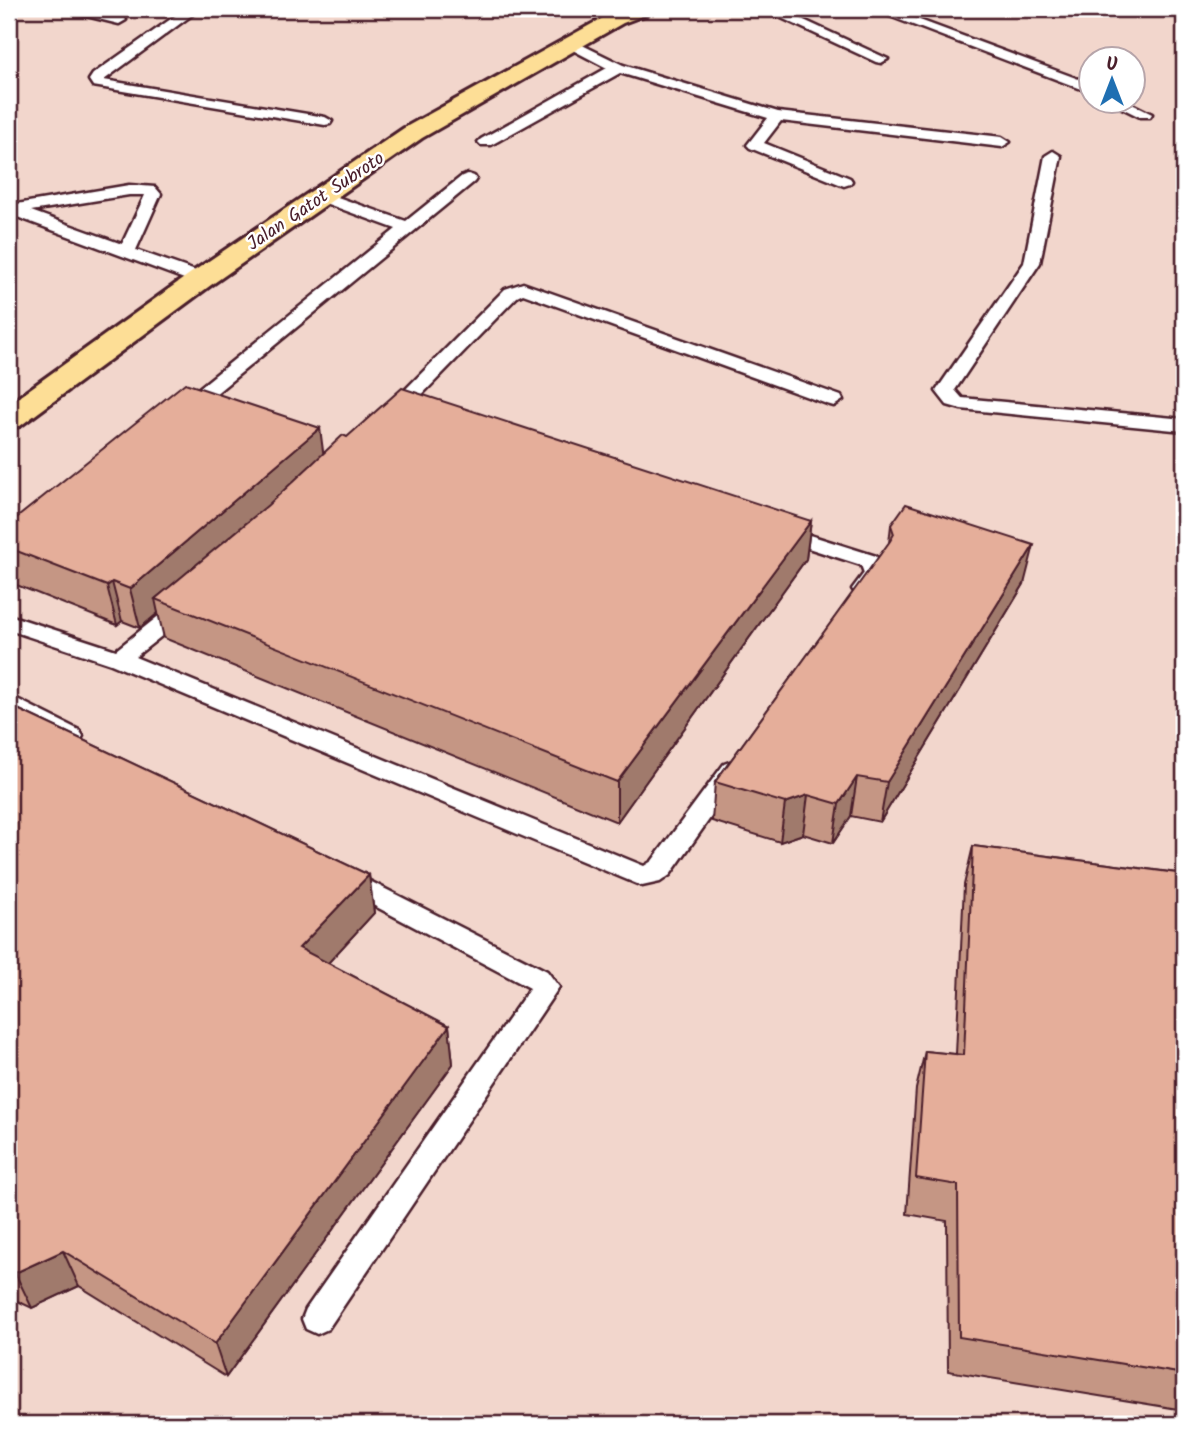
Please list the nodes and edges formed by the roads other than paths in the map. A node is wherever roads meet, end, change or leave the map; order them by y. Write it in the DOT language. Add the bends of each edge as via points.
graph roads {
  1 [pos="75,9"];
  2 [pos="193,9"];
  3 [pos="639,9"];
  4 [pos="769,9"];
  5 [pos="878,9"];
  6 [pos="119,20"];
  7 [pos="570,43"];
  8 [pos="881,59"];
  9 [pos="618,68"];
  10 [pos="1078,84"];
  11 [pos="777,116"];
  12 [pos="325,121"];
  13 [pos="486,142"];
  14 [pos="1002,142"];
  15 [pos="1053,156"];
  16 [pos="468,179"];
  17 [pos="844,181"];
  18 [pos="327,192"];
  19 [pos="10,210"];
  20 [pos="416,223"];
  21 [pos="126,253"];
  22 [pos="201,279"];
  23 [pos="834,400"];
  24 [pos="392,414"];
  25 [pos="210,416"];
  26 [pos="424,417"];
  27 [pos="9,419"];
  28 [pos="1184,425"];
  29 [pos="767,527"];
  30 [pos="202,591"];
  31 [pos="851,606"];
  32 [pos="9,622"];
  33 [pos="119,659"];
  34 [pos="9,703"];
  35 [pos="95,748"];
  36 [pos="748,748"];
  37 [pos="316,863"];
  38 [pos="317,1319"];
  1 -- 6 [label="lane"];
  2 -- 12 [label="lane" via="98,77 98,83"];
  3 -- 7 [label="highway, Jalan Gatot Subroto"];
  4 -- 8 [label="lane"];
  5 -- 10 [label="lane"];
  7 -- 9 [label="lane"];
  7 -- 18 [label="highway, Jalan Gatot Subroto" via="413,133"];
  9 -- 11 [label="lane"];
  9 -- 13 [label="lane"];
  11 -- 14 [label="lane"];
  11 -- 17 [label="lane" via="755,145"];
  15 -- 28 [label="lane" via="1032,263 945,391 961,403"];
  16 -- 20 [label="lane"];
  18 -- 20 [label="lane"];
  18 -- 22 [label="highway, Jalan Gatot Subroto"];
  19 -- 21 [label="lane"];
  19 -- 21 [label="lane" via="149,190 153,194"];
  20 -- 25 [label="lane" via="179,413"];
  21 -- 22 [label="lane"];
  22 -- 27 [label="highway, Jalan Gatot Subroto"];
  23 -- 24 [label="lane" via="523,288 511,293"];
  24 -- 26 [label="lane"];
  29 -- 31 [label="lane" via="869,561 875,573"];
  30 -- 33 [label="lane"];
  32 -- 33 [label="lane"];
  33 -- 36 [label="lane" via="642,876 661,868"];
  34 -- 35 [label="lane"];
  37 -- 38 [label="lane" via="538,979 546,988"];
}
